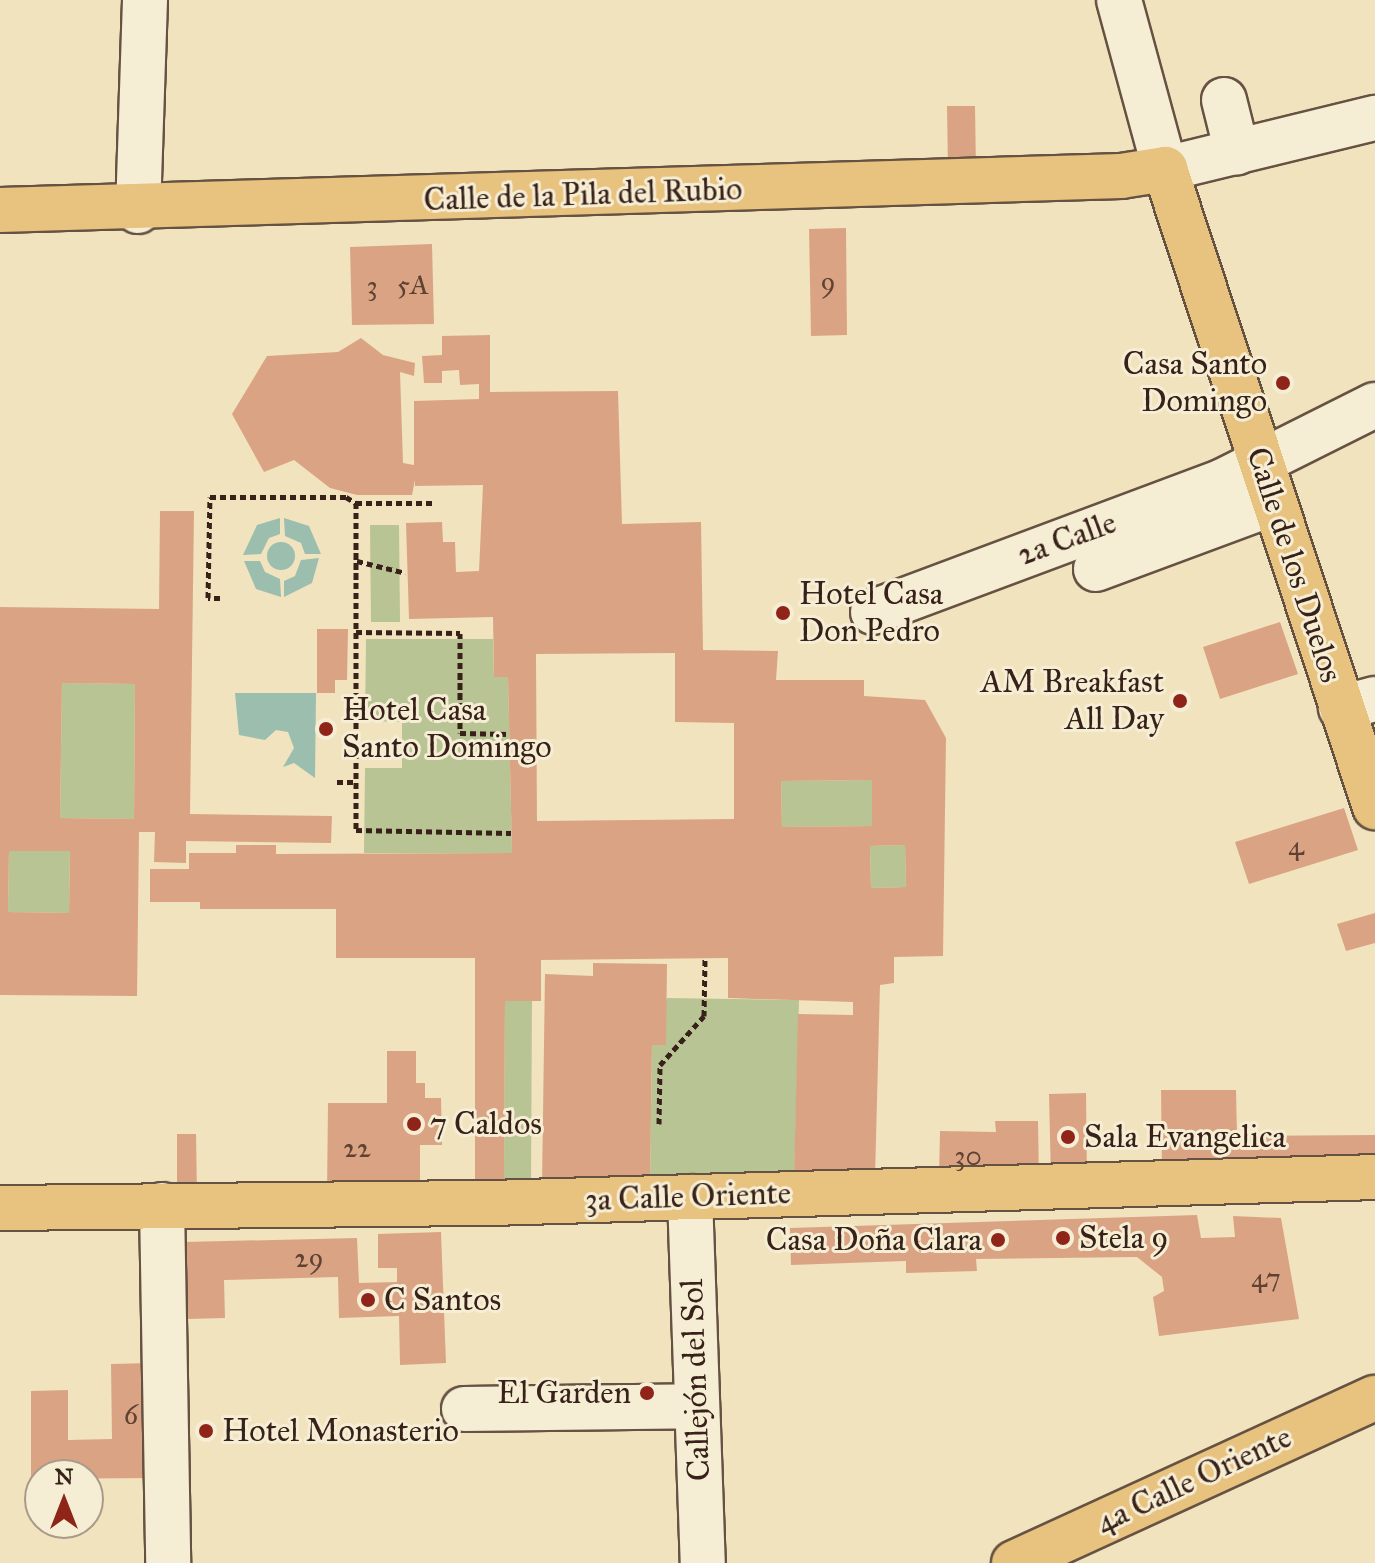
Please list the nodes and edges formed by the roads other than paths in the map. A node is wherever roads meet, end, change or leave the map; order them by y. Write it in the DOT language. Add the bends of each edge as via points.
graph roads {
  1 [pos="145,0"];
  2 [pos="1119,0"];
  3 [pos="1224,100"];
  4 [pos="1375,118"];
  5 [pos="1237,152"];
  6 [pos="1165,169"];
  7 [pos="0,210"];
  8 [pos="138,211"];
  9 [pos="1375,405"];
  10 [pos="1267,484"];
  11 [pos="1096,569"];
  12 [pos="873,612"];
  13 [pos="1358,703"];
  14 [pos="1375,807"];
  15 [pos="1375,1177"];
  16 [pos="690,1197"];
  17 [pos="162,1205"];
  18 [pos="0,1208"];
  19 [pos="1375,1398"];
  20 [pos="697,1406"];
  21 [pos="464,1409"];
  22 [pos="168,1563"];
  23 [pos="703,1563"];
  24 [pos="1014,1563"];
  1 -- 8 [label="street"];
  2 -- 6 [label="street, Calle de los Duelos"];
  3 -- 5 [label="street"];
  4 -- 5 [label="street"];
  5 -- 6 [label="street"];
  6 -- 8 [label="main road, Calle de la Pila del Rubio" via="1121,176"];
  6 -- 10 [label="main road, Calle de los Duelos"];
  7 -- 8 [label="main road, Calle de la Pila del Rubio"];
  9 -- 10 [label="street" via="1294,442"];
  10 -- 11 [label="street"];
  10 -- 12 [label="street, 2a Calle"];
  10 -- 13 [label="main road, Calle de los Duelos"];
  13 -- 14 [label="main road, Calle de los Duelos"];
  15 -- 16 [label="main road, 3a Calle Oriente"];
  16 -- 17 [label="main road, 3a Calle Oriente"];
  16 -- 20 [label="street, Callejón del Sol"];
  17 -- 18 [label="main road, 3a Calle Oriente"];
  17 -- 22 [label="street"];
  19 -- 24 [label="main road, 4a Calle Oriente"];
  20 -- 21 [label="street"];
  20 -- 23 [label="street, Callejón del Sol"];
}
